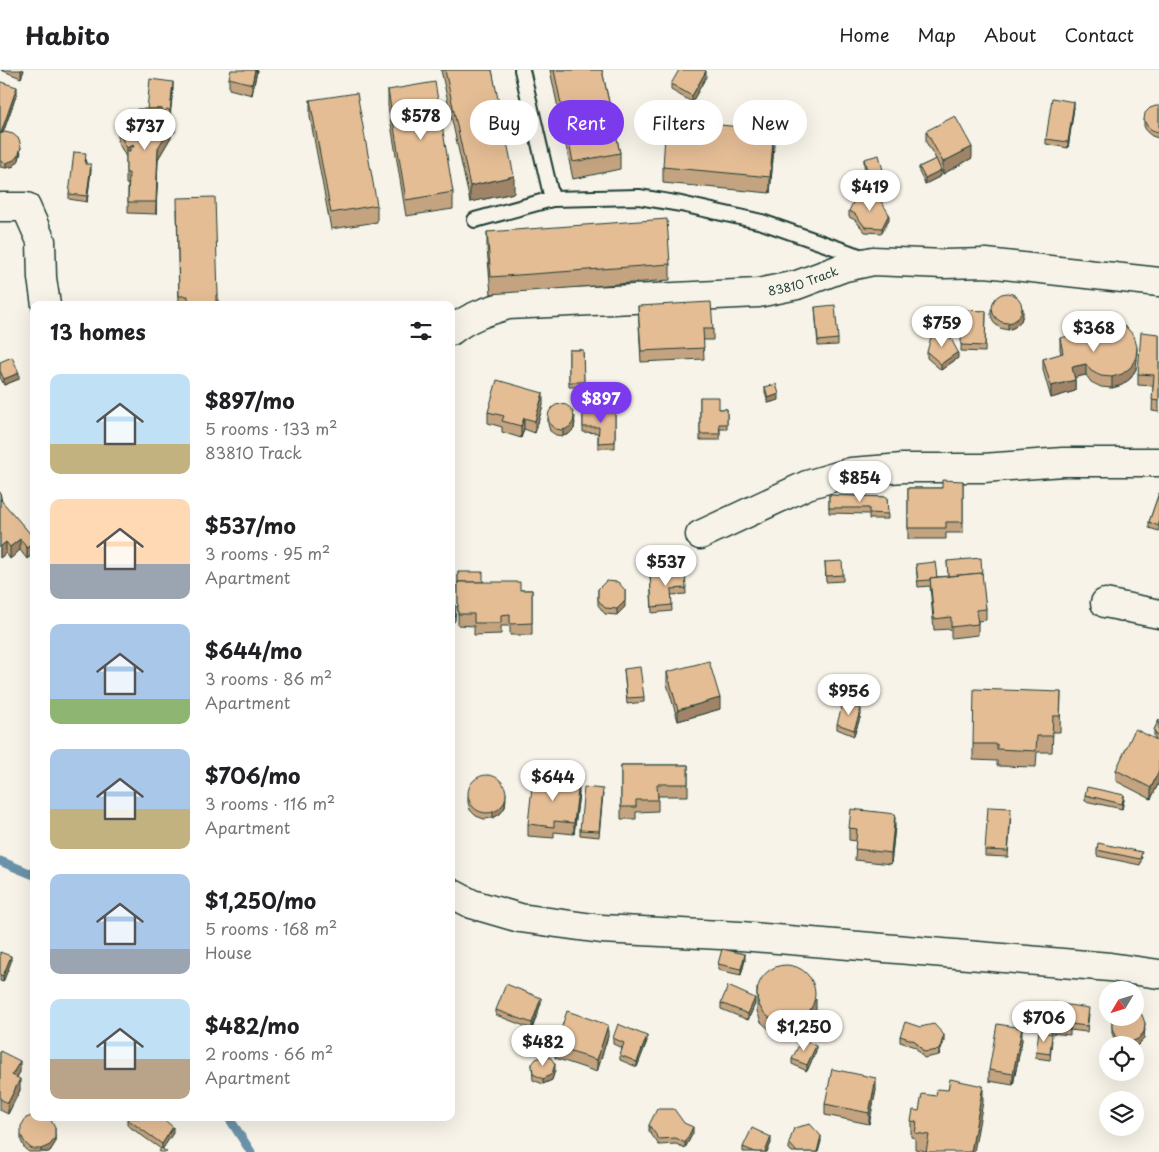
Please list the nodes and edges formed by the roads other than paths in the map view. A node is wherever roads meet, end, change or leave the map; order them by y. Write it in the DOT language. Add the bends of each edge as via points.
graph roads {
  1 [pos="522,70"];
  2 [pos="552,199"];
  3 [pos="0,207"];
  4 [pos="475,220"];
  5 [pos="873,261"];
  6 [pos="1159,282"];
  7 [pos="45,301"];
  8 [pos="455,328"];
  9 [pos="1159,462"];
  10 [pos="700,535"];
  11 [pos="1105,603"];
  12 [pos="1159,614"];
  13 [pos="455,895"];
  14 [pos="1159,974"];
  1 -- 2 [label="lane"];
  2 -- 4 [label="lane"];
  2 -- 5 [label="lane" via="639,198 681,204 762,222"];
  3 -- 7 [label="street" via="26,207 40,241"];
  5 -- 6 [label="street, 83810 Track" via="986,263"];
  5 -- 8 [label="street, 83810 Track" via="844,267 797,285 758,293 508,305 477,314"];
  9 -- 10 [label="street" via="1064,462 851,472 807,485"];
  11 -- 12 [label="street"];
  13 -- 14 [label="street" via="472,904 520,918 601,929 740,936 1110,967"];
}
